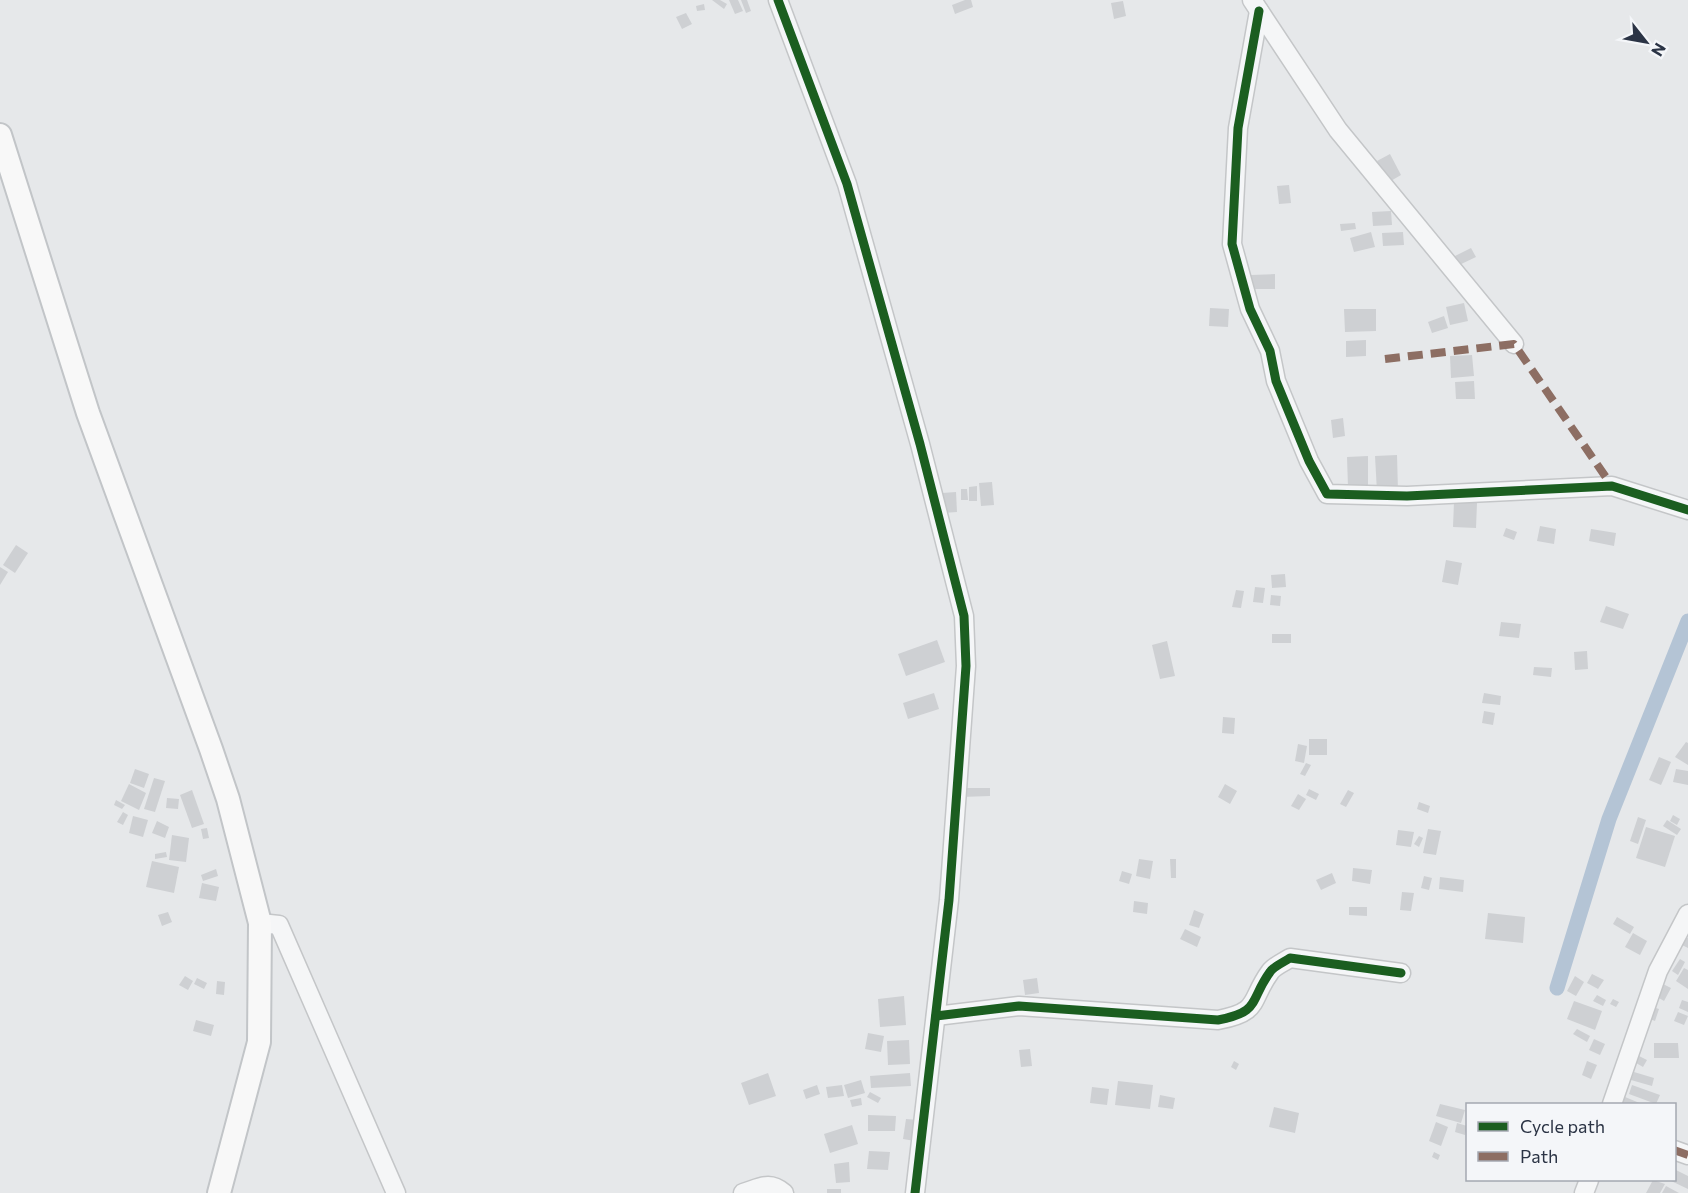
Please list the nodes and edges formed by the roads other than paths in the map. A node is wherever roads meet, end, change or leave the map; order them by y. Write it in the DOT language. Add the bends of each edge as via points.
graph roads {
  1 [pos="778,0"];
  2 [pos="1256,6"];
  3 [pos="0,135"];
  4 [pos="1514,344"];
  5 [pos="1688,510"];
  6 [pos="1688,914"];
  7 [pos="260,923"];
  8 [pos="1401,973"];
  9 [pos="936,1016"];
  10 [pos="1612,1103"];
  11 [pos="219,1193"];
  12 [pos="396,1193"];
  13 [pos="743,1193"];
  14 [pos="784,1193"];
  15 [pos="915,1193"];
  1 -- 9 [label="street" via="847,184 964,616 966,666 949,900"];
  2 -- 4 [label="street" via="1338,129"];
  2 -- 5 [label="street" via="1238,128 1232,244 1250,309 1270,351 1276,381 1309,461 1328,494 1407,496 1612,486"];
  3 -- 7 [label="main road" via="88,413 228,799"];
  6 -- 10 [label="street" via="1658,971"];
  7 -- 11 [label="main road" via="259,1041"];
  7 -- 12 [label="street" via="279,925"];
  8 -- 9 [label="street" via="1290,958 1271,970 1255,1002 1240,1016 1218,1020 1019,1006"];
  9 -- 15 [label="street"];
  13 -- 14 [label="street" via="761,1185 775,1185"];
}
